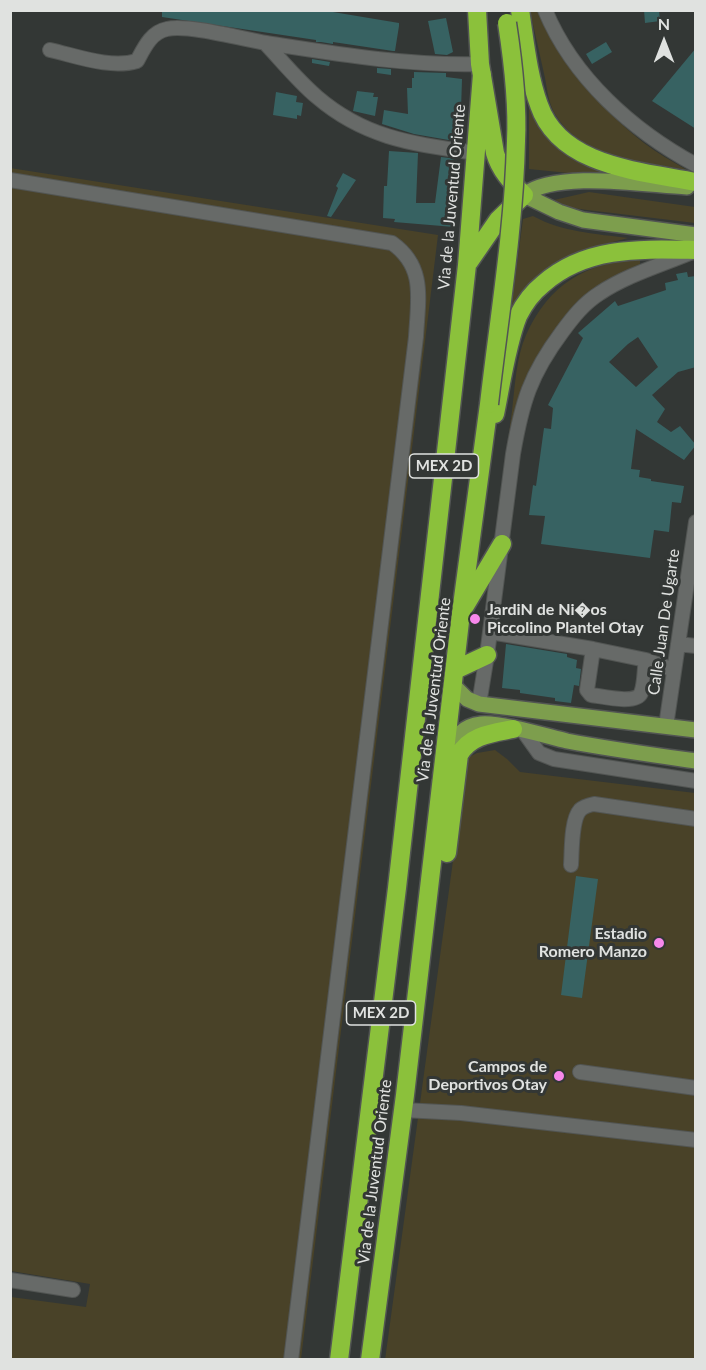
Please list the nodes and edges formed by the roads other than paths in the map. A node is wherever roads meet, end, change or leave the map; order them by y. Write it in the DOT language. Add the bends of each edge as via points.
graph roads {
  1 [pos="468,10"];
  2 [pos="477,10"];
  3 [pos="546,10"];
  4 [pos="511,15"];
  5 [pos="480,38"];
  6 [pos="265,43"];
  7 [pos="50,50"];
  8 [pos="481,69"];
  9 [pos="476,153"];
  10 [pos="696,165"];
  11 [pos="10,180"];
  12 [pos="696,182"];
  13 [pos="696,188"];
  14 [pos="524,195"];
  15 [pos="696,235"];
  16 [pos="695,250"];
  17 [pos="467,266"];
  18 [pos="479,486"];
  19 [pos="696,522"];
  20 [pos="502,544"];
  21 [pos="461,613"];
  22 [pos="490,632"];
  23 [pos="678,644"];
  24 [pos="696,646"];
  25 [pos="593,649"];
  26 [pos="488,655"];
  27 [pos="646,660"];
  28 [pos="674,670"];
  29 [pos="454,678"];
  30 [pos="479,704"];
  31 [pos="666,726"];
  32 [pos="519,730"];
  33 [pos="696,730"];
  34 [pos="446,752"];
  35 [pos="696,761"];
  36 [pos="696,781"];
  37 [pos="696,819"];
  38 [pos="571,865"];
  39 [pos="580,1072"];
  40 [pos="696,1088"];
  41 [pos="404,1102"];
  42 [pos="696,1140"];
  43 [pos="10,1280"];
  44 [pos="73,1290"];
  45 [pos="291,1359"];
  46 [pos="339,1359"];
  47 [pos="370,1359"];
  1 -- 5 [label="street"];
  2 -- 5 [label="highway, MEX 2D"];
  3 -- 10 [label="street" via="577,64 607,101 642,130"];
  4 -- 12 [label="highway" via="539,106 554,133 592,158 617,167"];
  4 -- 18 [label="highway, Via de la Juventud Oriente / MEX 2D, bridge" via="517,139"];
  5 -- 8 [label="highway, MEX 2D"];
  6 -- 7 [label="street" via="167,28 156,33 137,61 125,65"];
  6 -- 8 [label="street"];
  6 -- 9 [label="street" via="315,96 354,123 394,139"];
  8 -- 9 [label="highway, Via de la Juventud Oriente / MEX 2D"];
  8 -- 14 [label="highway" via="498,163"];
  9 -- 17 [label="highway, Via de la Juventud Oriente / MEX 2D"];
  11 -- 45 [label="street" via="384,241 405,252 418,282 416,337"];
  13 -- 14 [label="main road" via="573,180 548,183"];
  14 -- 15 [label="main road" via="583,220"];
  14 -- 17 [label="highway" via="498,220"];
  16 -- 18 [label="highway" via="606,253 576,262 537,289 514,330"];
  16 -- 20 [label="street" via="600,293 584,304 548,351 531,381 518,425"];
  17 -- 46 [label="highway, Via de la Juventud Oriente / MEX 2D"];
  18 -- 21 [label="highway, Via de la Juventud Oriente / MEX 2D"];
  19 -- 23 [label="street, Calle Juan De Ugarte"];
  20 -- 21 [label="highway"];
  20 -- 22 [label="street"];
  21 -- 29 [label="highway, Via de la Juventud Oriente / MEX 2D"];
  22 -- 25 [label="street"];
  22 -- 26 [label="street"];
  23 -- 24 [label="street"];
  23 -- 28 [label="street, Calle Juan De Ugarte"];
  25 -- 27 [label="street"];
  25 -- 27 [label="street" via="587,690 591,695 638,697"];
  26 -- 29 [label="highway"];
  26 -- 30 [label="street"];
  27 -- 28 [label="street"];
  28 -- 31 [label="street, Calle Juan De Ugarte"];
  29 -- 30 [label="main road" via="467,699"];
  29 -- 34 [label="highway, Via de la Juventud Oriente / MEX 2D"];
  30 -- 31 [label="main road"];
  31 -- 33 [label="main road"];
  32 -- 34 [label="main road" via="481,724 467,728"];
  32 -- 35 [label="main road"];
  32 -- 36 [label="street" via="539,753 554,759"];
  32 -- 41 [label="highway" via="476,738 465,744 459,755 420,1069"];
  34 -- 41 [label="highway, Via de la Juventud Oriente / MEX 2D"];
  37 -- 38 [label="street" via="594,804 584,807 575,820"];
  39 -- 40 [label="street"];
  41 -- 42 [label="street" via="461,1113"];
  41 -- 47 [label="highway, Via de la Juventud Oriente / MEX 2D"];
  43 -- 44 [label="street"];
}
